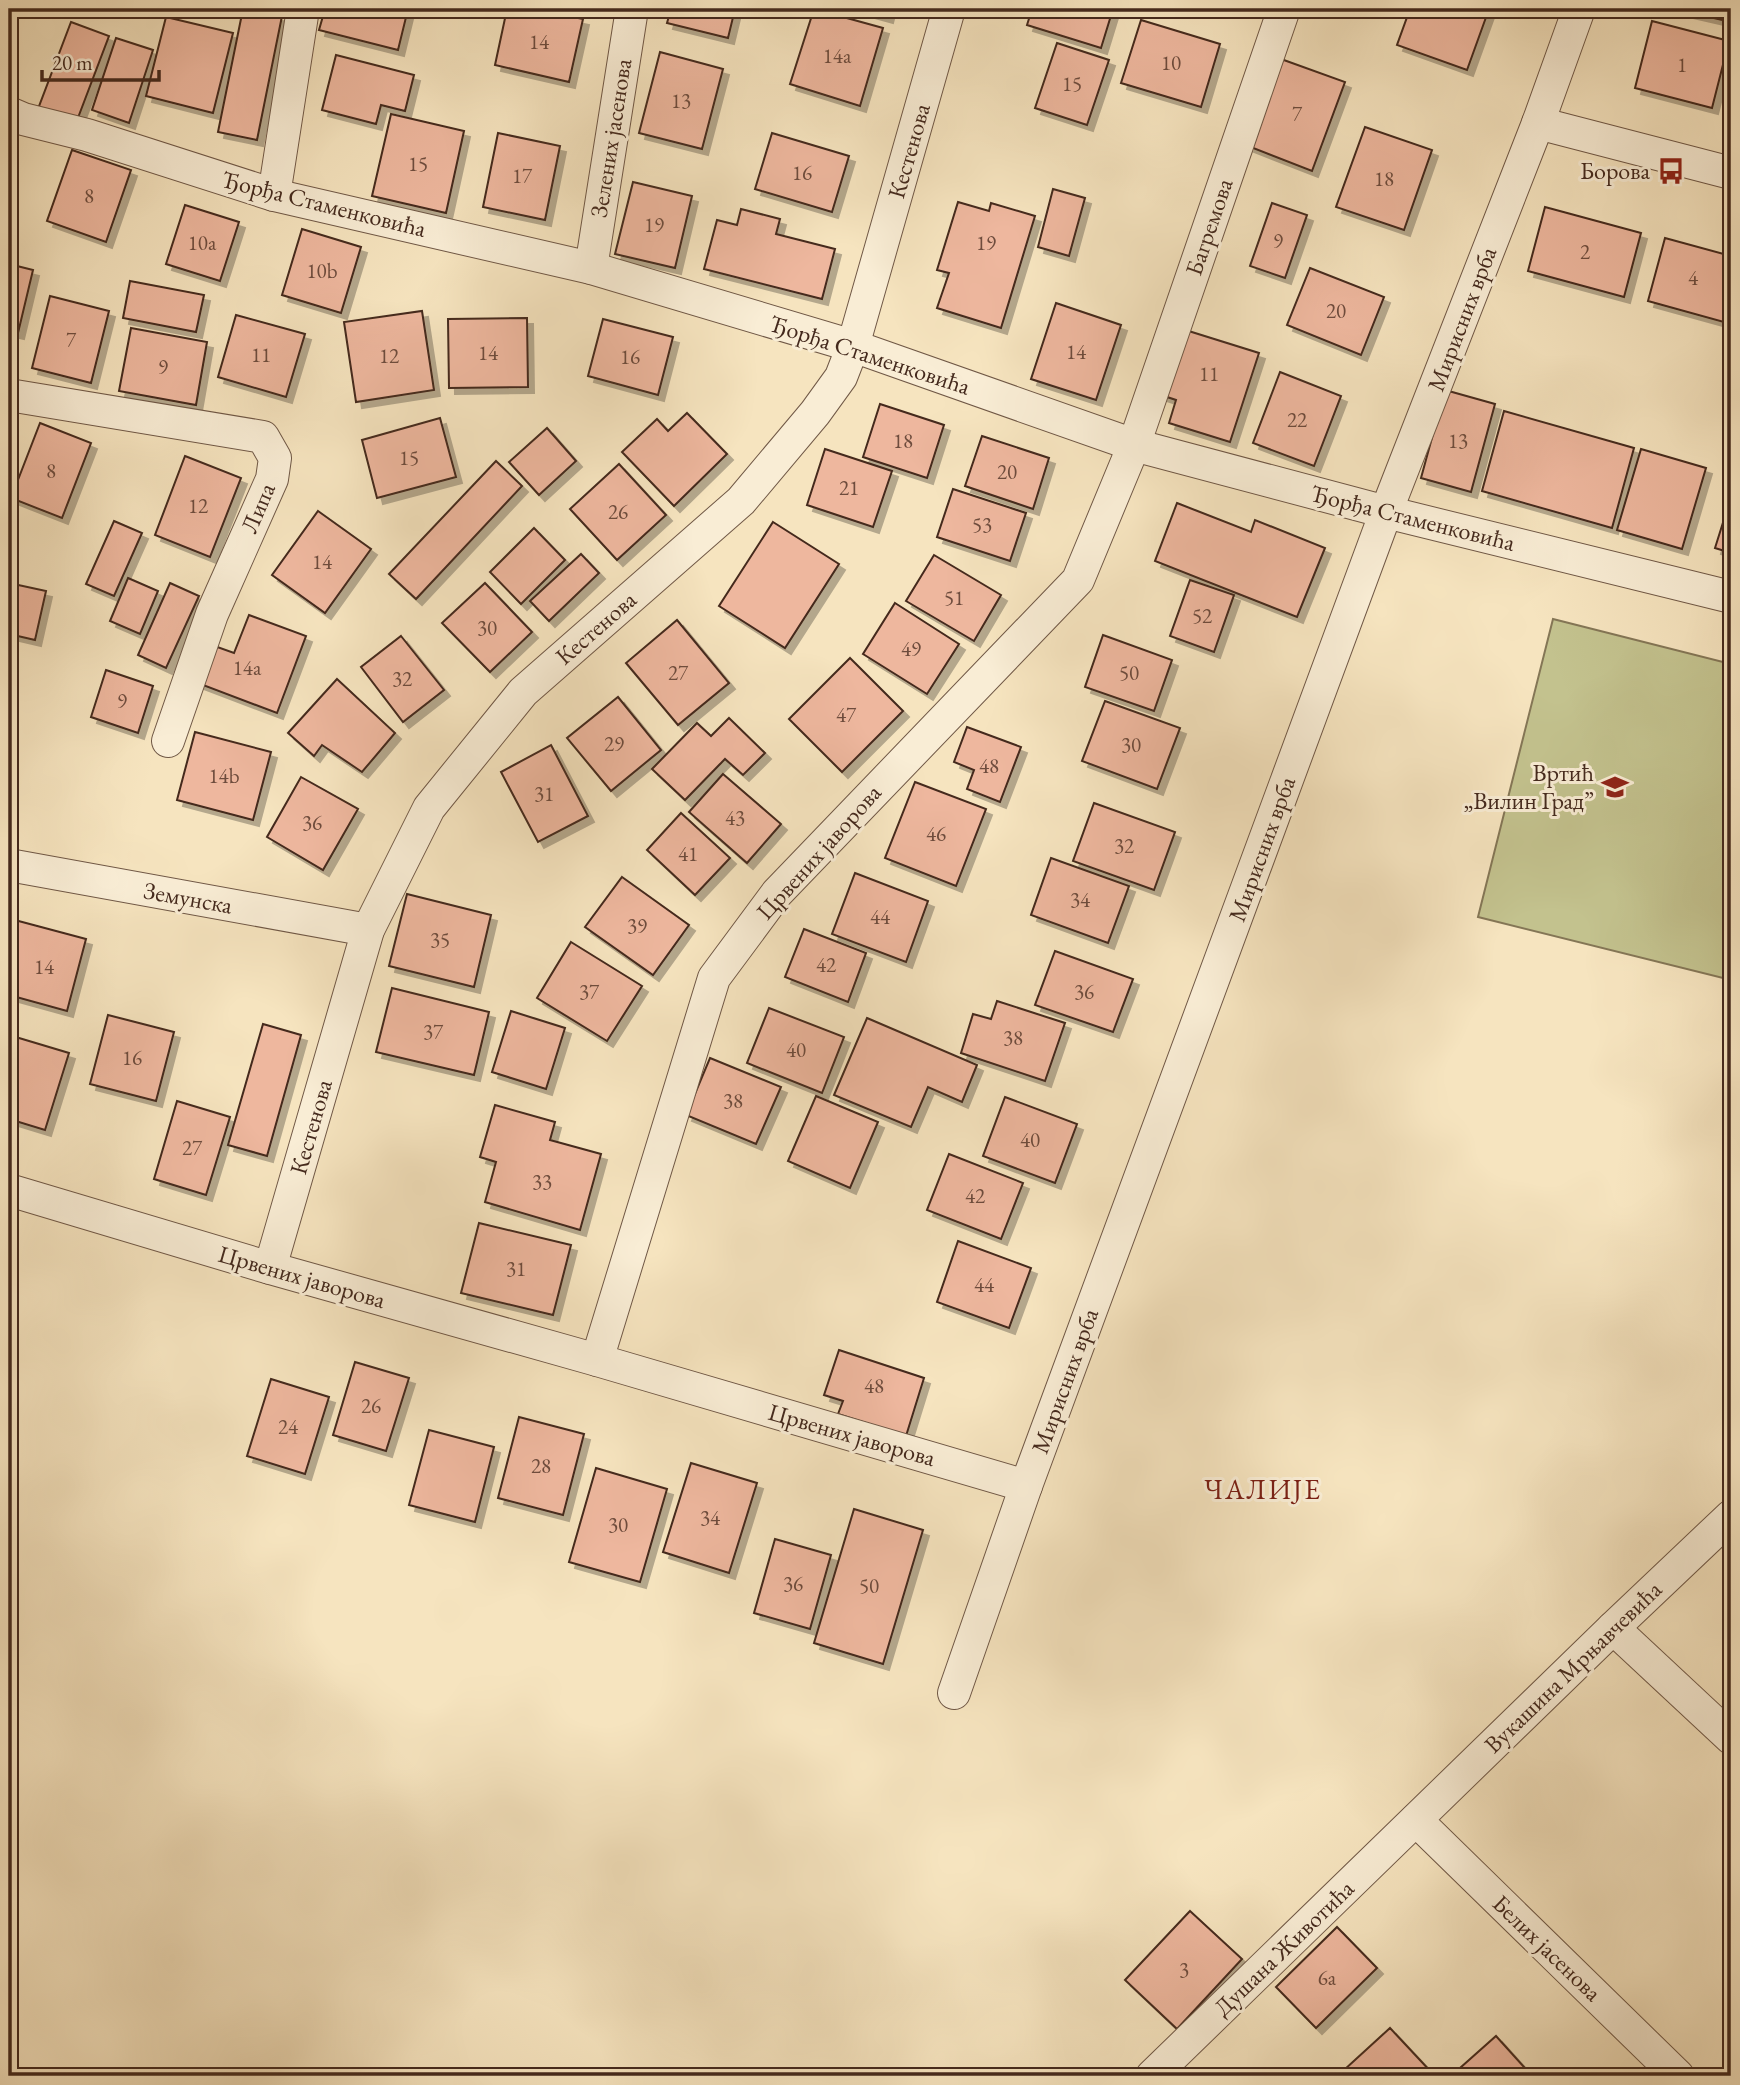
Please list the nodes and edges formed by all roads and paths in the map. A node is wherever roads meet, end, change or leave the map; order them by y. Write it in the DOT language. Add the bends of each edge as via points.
graph roads {
  1 [pos="303,9"];
  2 [pos="632,9"];
  3 [pos="949,9"];
  4 [pos="1284,9"];
  5 [pos="1579,9"];
  6 [pos="9,113"];
  7 [pos="1538,123"];
  8 [pos="1731,173"];
  9 [pos="274,195"];
  10 [pos="591,268"];
  11 [pos="853,346"];
  12 [pos="9,396"];
  13 [pos="1134,445"];
  14 [pos="1387,512"];
  15 [pos="1731,597"];
  16 [pos="168,741"];
  17 [pos="9,865"];
  18 [pos="368,930"];
  19 [pos="9,1190"];
  20 [pos="270,1268"];
  21 [pos="597,1360"];
  22 [pos="1026,1486"];
  23 [pos="1731,1516"];
  24 [pos="1613,1628"];
  25 [pos="954,1693"];
  26 [pos="1731,1738"];
  27 [pos="1416,1819"];
  28 [pos="1152,2076"];
  29 [pos="1678,2076"];
  1 -- 9 [label="street"];
  2 -- 10 [label="street, Зелених јасенова"];
  3 -- 11 [label="street, Кестенова"];
  4 -- 13 [label="street, Багремова"];
  5 -- 7 [label="street, Мирисних врба"];
  6 -- 9 [label="street, Ђорђа Стаменковића"];
  7 -- 8 [label="street"];
  7 -- 14 [label="street, Мирисних врба"];
  9 -- 10 [label="street, Ђорђа Стаменковића"];
  10 -- 11 [label="street, Ђорђа Стаменковића"];
  11 -- 13 [label="street, Ђорђа Стаменковића"];
  11 -- 18 [label="street, Кестенова" via="841,377 816,412 741,501 523,692 429,807"];
  12 -- 16 [label="street, Липа" via="263,437 275,458 272,479 212,614"];
  13 -- 14 [label="street, Ђорђа Стаменковића"];
  13 -- 21 [label="street, Црвених јаворова" via="1077,580 776,893 714,978"];
  14 -- 15 [label="street, Ђорђа Стаменковића"];
  14 -- 22 [label="street, Мирисних врба"];
  17 -- 18 [label="street, Земунска"];
  18 -- 20 [label="street, Кестенова"];
  19 -- 20 [label="street, Црвених јаворова"];
  20 -- 21 [label="street, Црвених јаворова"];
  21 -- 22 [label="street, Црвених јаворова"];
  22 -- 25 [label="street, Мирисних врба"];
  23 -- 24 [label="street, Вукашина Мрњавчевића"];
  24 -- 26 [label="street"];
  24 -- 27 [label="street, Вукашина Мрњавчевића"];
  27 -- 28 [label="street, Душана Животића"];
  27 -- 29 [label="street, Белих јасенова"];
}
